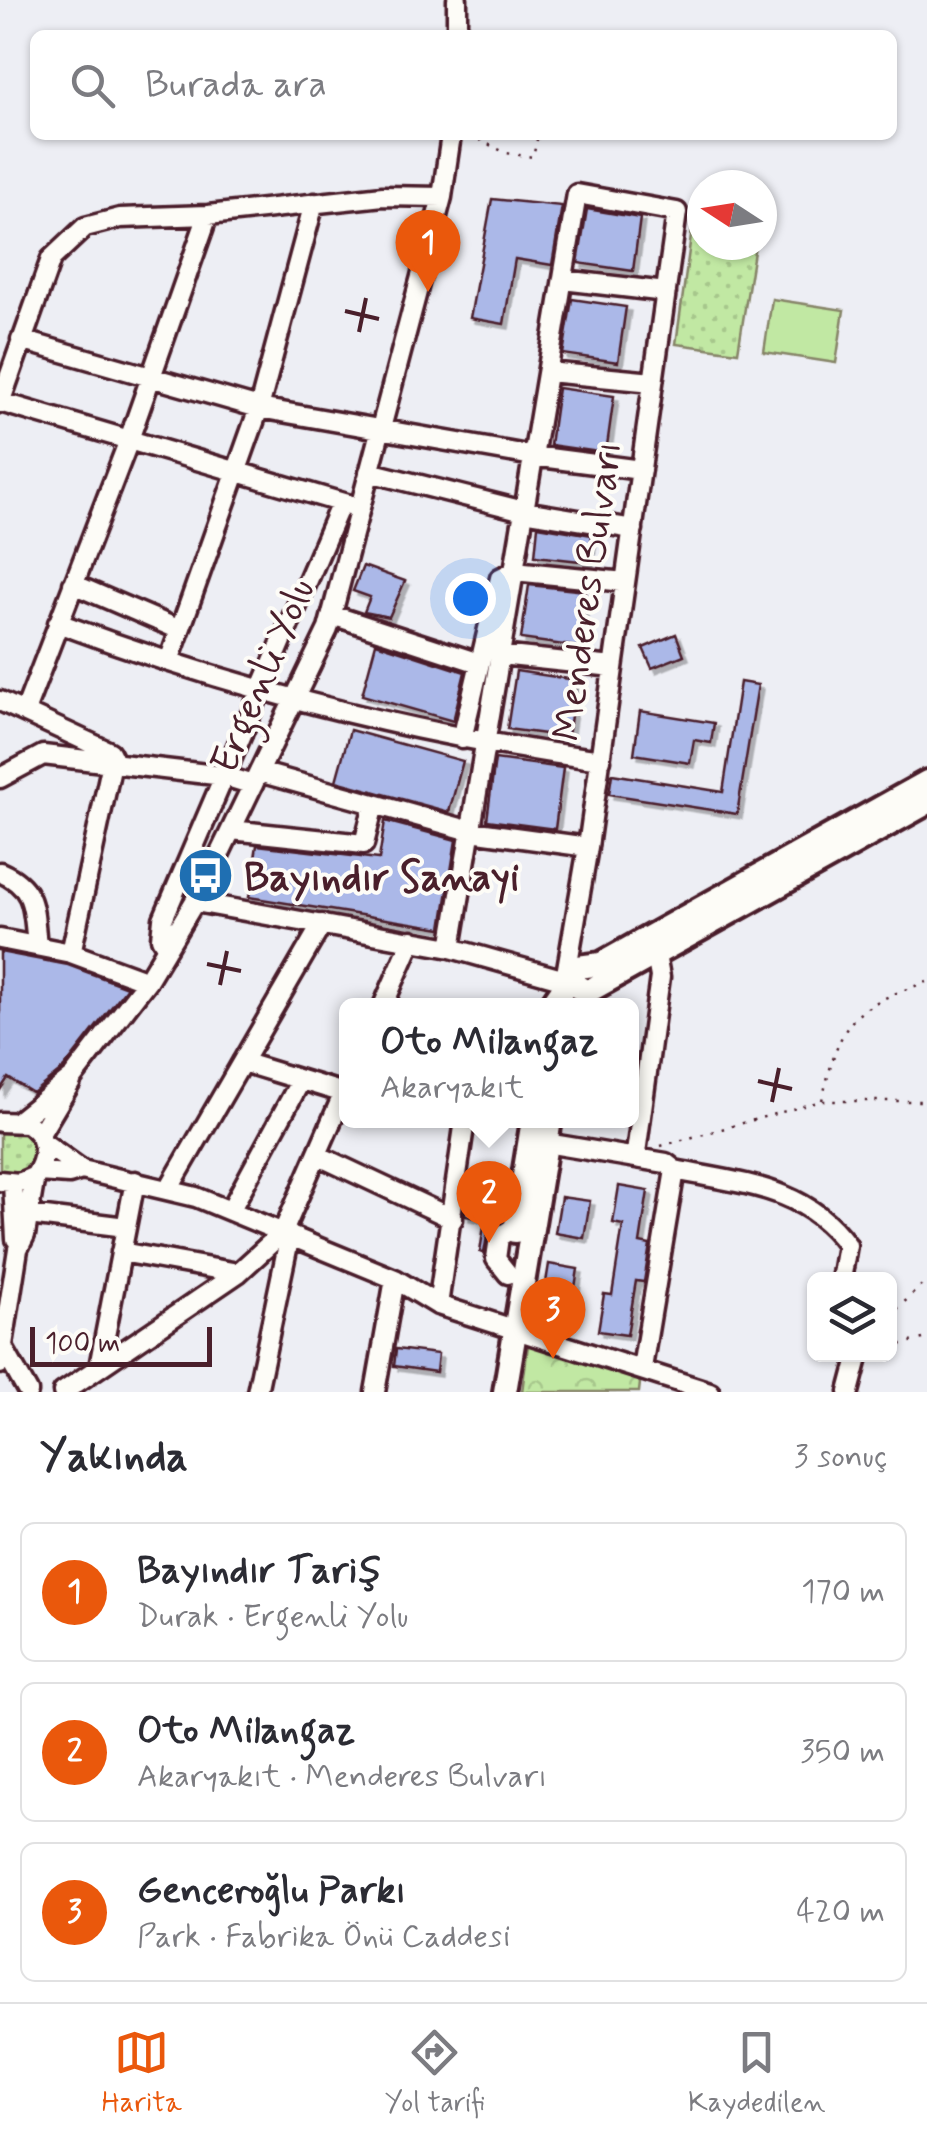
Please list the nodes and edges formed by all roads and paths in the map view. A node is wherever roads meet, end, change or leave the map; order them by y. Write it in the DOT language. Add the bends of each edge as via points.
graph roads {
  1 [pos="458,0"];
  2 [pos="457,30"];
  3 [pos="450,140"];
  4 [pos="480,140"];
  5 [pos="537,140"];
  6 [pos="442,197"];
  7 [pos="314,204"];
  8 [pos="208,215"];
  9 [pos="563,280"];
  10 [pos="666,292"];
  11 [pos="21,340"];
  12 [pos="548,372"];
  13 [pos="153,374"];
  14 [pos="653,382"];
  15 [pos="0,402"];
  16 [pos="259,408"];
  17 [pos="381,427"];
  18 [pos="128,443"];
  19 [pos="533,456"];
  20 [pos="641,470"];
  21 [pos="370,472"];
  22 [pos="236,474"];
  23 [pos="341,503"];
  24 [pos="360,508"];
  25 [pos="524,511"];
  26 [pos="633,529"];
  27 [pos="514,571"];
  28 [pos="625,582"];
  29 [pos="73,584"];
  30 [pos="332,615"];
  31 [pos="58,624"];
  32 [pos="180,630"];
  33 [pos="500,655"];
  34 [pos="170,660"];
  35 [pos="480,663"];
  36 [pos="614,667"];
  37 [pos="262,687"];
  38 [pos="296,696"];
  39 [pos="0,701"];
  40 [pos="25,710"];
  41 [pos="462,739"];
  42 [pos="485,745"];
  43 [pos="600,760"];
  44 [pos="113,761"];
  45 [pos="224,776"];
  46 [pos="0,778"];
  47 [pos="256,779"];
  48 [pos="927,782"];
  49 [pos="927,802"];
  50 [pos="374,804"];
  51 [pos="232,830"];
  52 [pos="471,830"];
  53 [pos="588,847"];
  54 [pos="0,872"];
  55 [pos="195,902"];
  56 [pos="322,924"];
  57 [pos="0,939"];
  58 [pos="412,940"];
  59 [pos="37,946"];
  60 [pos="166,948"];
  61 [pos="451,948"];
  62 [pos="71,954"];
  63 [pos="656,955"];
  64 [pos="565,980"];
  65 [pos="147,981"];
  66 [pos="927,982"];
  67 [pos="387,998"];
  68 [pos="555,998"];
  69 [pos="566,998"];
  70 [pos="242,1062"];
  71 [pos="73,1077"];
  72 [pos="301,1080"];
  73 [pos="339,1089"];
  74 [pos="927,1101"];
  75 [pos="821,1102"];
  76 [pos="339,1106"];
  77 [pos="10,1121"];
  78 [pos="464,1128"];
  79 [pos="532,1128"];
  80 [pos="548,1132"];
  81 [pos="42,1138"];
  82 [pos="636,1153"];
  83 [pos="317,1155"];
  84 [pos="82,1170"];
  85 [pos="675,1170"];
  86 [pos="36,1174"];
  87 [pos="7,1182"];
  88 [pos="135,1182"];
  89 [pos="168,1190"];
  90 [pos="230,1211"];
  91 [pos="28,1215"];
  92 [pos="453,1219"];
  93 [pos="126,1226"];
  94 [pos="287,1234"];
  95 [pos="18,1250"];
  96 [pos="121,1252"];
  97 [pos="843,1272"];
  98 [pos="238,1273"];
  99 [pos="395,1279"];
  100 [pos="927,1280"];
  101 [pos="438,1305"];
  102 [pos="897,1309"];
  103 [pos="4,1310"];
  104 [pos="508,1327"];
  105 [pos="927,1338"];
  106 [pos="897,1345"];
  107 [pos="1,1355"];
  108 [pos="857,1362"];
  109 [pos="99,1367"];
  110 [pos="646,1370"];
  111 [pos="28,1392"];
  112 [pos="63,1392"];
  113 [pos="257,1392"];
  114 [pos="376,1392"];
  115 [pos="491,1392"];
  116 [pos="505,1392"];
  117 [pos="647,1392"];
  118 [pos="710,1392"];
  119 [pos="850,1392"];
  1 -- 2 [label="street"];
  3 -- 6 [label="street, Ergenli Yolu"];
  4 -- 5 [label="path" via="533,158"];
  6 -- 7 [label="street"];
  6 -- 17 [label="street, Ergenli Yolu"];
  7 -- 8 [label="street"];
  7 -- 16 [label="street"];
  8 -- 11 [label="street" via="108,219 74,233 51,260"];
  8 -- 13 [label="street"];
  9 -- 10 [label="street"];
  9 -- 10 [label="street, Menderes Bulvarı" via="577,194 676,212"];
  9 -- 12 [label="street"];
  10 -- 14 [label="street, Menderes Bulvarı"];
  11 -- 13 [label="street"];
  11 -- 15 [label="street"];
  12 -- 14 [label="street"];
  12 -- 19 [label="street"];
  13 -- 16 [label="street"];
  13 -- 18 [label="street"];
  14 -- 20 [label="street, Menderes Bulvarı"];
  15 -- 18 [label="street"];
  16 -- 17 [label="street"];
  16 -- 22 [label="street"];
  17 -- 19 [label="street"];
  17 -- 21 [label="street, Ergenli Yolu"];
  18 -- 22 [label="street"];
  18 -- 29 [label="street"];
  19 -- 20 [label="street"];
  19 -- 25 [label="street"];
  20 -- 26 [label="street, Menderes Bulvarı"];
  21 -- 24 [label="street, Ergenli Yolu"];
  21 -- 25 [label="street"];
  22 -- 23 [label="street"];
  22 -- 32 [label="street"];
  23 -- 24 [label="street"];
  23 -- 37 [label="street"];
  24 -- 30 [label="street, Ergenli Yolu"];
  25 -- 26 [label="street"];
  25 -- 27 [label="street"];
  26 -- 28 [label="street, Menderes Bulvarı"];
  27 -- 28 [label="street"];
  27 -- 33 [label="street"];
  27 -- 35 [label="street" via="497,581"];
  28 -- 36 [label="street, Menderes Bulvarı"];
  29 -- 31 [label="street"];
  29 -- 32 [label="street"];
  30 -- 35 [label="street"];
  30 -- 38 [label="street, Ergenli Yolu"];
  31 -- 34 [label="street"];
  31 -- 40 [label="street"];
  32 -- 34 [label="street"];
  33 -- 36 [label="street"];
  33 -- 42 [label="street"];
  34 -- 37 [label="street"];
  35 -- 41 [label="street"];
  36 -- 43 [label="street, Menderes Bulvarı"];
  37 -- 38 [label="street"];
  37 -- 45 [label="street"];
  38 -- 41 [label="street"];
  38 -- 47 [label="street, Ergenli Yolu"];
  39 -- 40 [label="street"];
  40 -- 44 [label="street" via="110,752"];
  41 -- 42 [label="street"];
  42 -- 43 [label="street"];
  42 -- 52 [label="street"];
  43 -- 53 [label="street, Menderes Bulvarı"];
  44 -- 45 [label="street"];
  44 -- 46 [label="street" via="43,756"];
  44 -- 62 [label="street"];
  45 -- 47 [label="street"];
  45 -- 60 [label="street" via="161,924"];
  47 -- 50 [label="street"];
  47 -- 51 [label="street, Ergenli Yolu"];
  48 -- 64 [label="main road"];
  49 -- 63 [label="main road"];
  50 -- 51 [label="street" via="364,844"];
  50 -- 52 [label="street"];
  51 -- 55 [label="street, Ergenli Yolu"];
  52 -- 53 [label="street"];
  52 -- 61 [label="street"];
  53 -- 64 [label="street, Menderes Bulvarı"];
  54 -- 59 [label="street" via="21,881 32,902"];
  55 -- 56 [label="street"];
  55 -- 60 [label="street, Ergenli Yolu"];
  56 -- 58 [label="street"];
  56 -- 70 [label="street"];
  57 -- 59 [label="street"];
  58 -- 61 [label="street"];
  58 -- 67 [label="street"];
  59 -- 62 [label="street"];
  60 -- 65 [label="street, Ergenli Yolu"];
  61 -- 64 [label="street"];
  62 -- 65 [label="street"];
  63 -- 64 [label="main road" via="587,992"];
  63 -- 82 [label="street" via="660,977"];
  64 -- 68 [label="main road, Menderes Bulvarı"];
  64 -- 69 [label="main road, Menderes Bulvarı"];
  65 -- 71 [label="street, Ergenli Yolu"];
  66 -- 75 [label="path" via="878,998 838,1036"];
  70 -- 72 [label="street"];
  70 -- 89 [label="street"];
  71 -- 77 [label="street, Ergenli Yolu"];
  71 -- 81 [label="street"];
  72 -- 73 [label="street"];
  72 -- 90 [label="street"];
  74 -- 75 [label="path"];
  75 -- 82 [label="path"];
  76 -- 83 [label="street"];
  77 -- 81 [label="street"];
  78 -- 92 [label="street"];
  79 -- 104 [label="main road" via="508,1274"];
  80 -- 85 [label="street"];
  80 -- 104 [label="main road"];
  81 -- 84 [label="street"];
  81 -- 86 [label="street"];
  83 -- 92 [label="street"];
  83 -- 94 [label="street"];
  84 -- 86 [label="street"];
  84 -- 88 [label="street"];
  85 -- 97 [label="street" via="784,1194 828,1219 847,1244"];
  85 -- 110 [label="street"];
  86 -- 87 [label="street"];
  86 -- 91 [label="street"];
  87 -- 95 [label="street"];
  88 -- 89 [label="street"];
  88 -- 93 [label="street"];
  89 -- 90 [label="street"];
  90 -- 94 [label="street"];
  91 -- 93 [label="street"];
  91 -- 95 [label="street"];
  92 -- 101 [label="street"];
  93 -- 96 [label="street"];
  94 -- 98 [label="street"];
  94 -- 99 [label="street"];
  94 -- 113 [label="street"];
  95 -- 103 [label="street"];
  96 -- 98 [label="street"];
  96 -- 109 [label="street"];
  98 -- 109 [label="street"];
  99 -- 101 [label="street"];
  99 -- 114 [label="street"];
  100 -- 102 [label="path"];
  101 -- 104 [label="street"];
  103 -- 107 [label="street"];
  104 -- 110 [label="street"];
  104 -- 115 [label="main road"];
  104 -- 116 [label="main road"];
  105 -- 106 [label="path"];
  107 -- 111 [label="street"];
  108 -- 119 [label="street"];
  109 -- 112 [label="street"];
  110 -- 117 [label="street"];
  110 -- 118 [label="street"];
}
